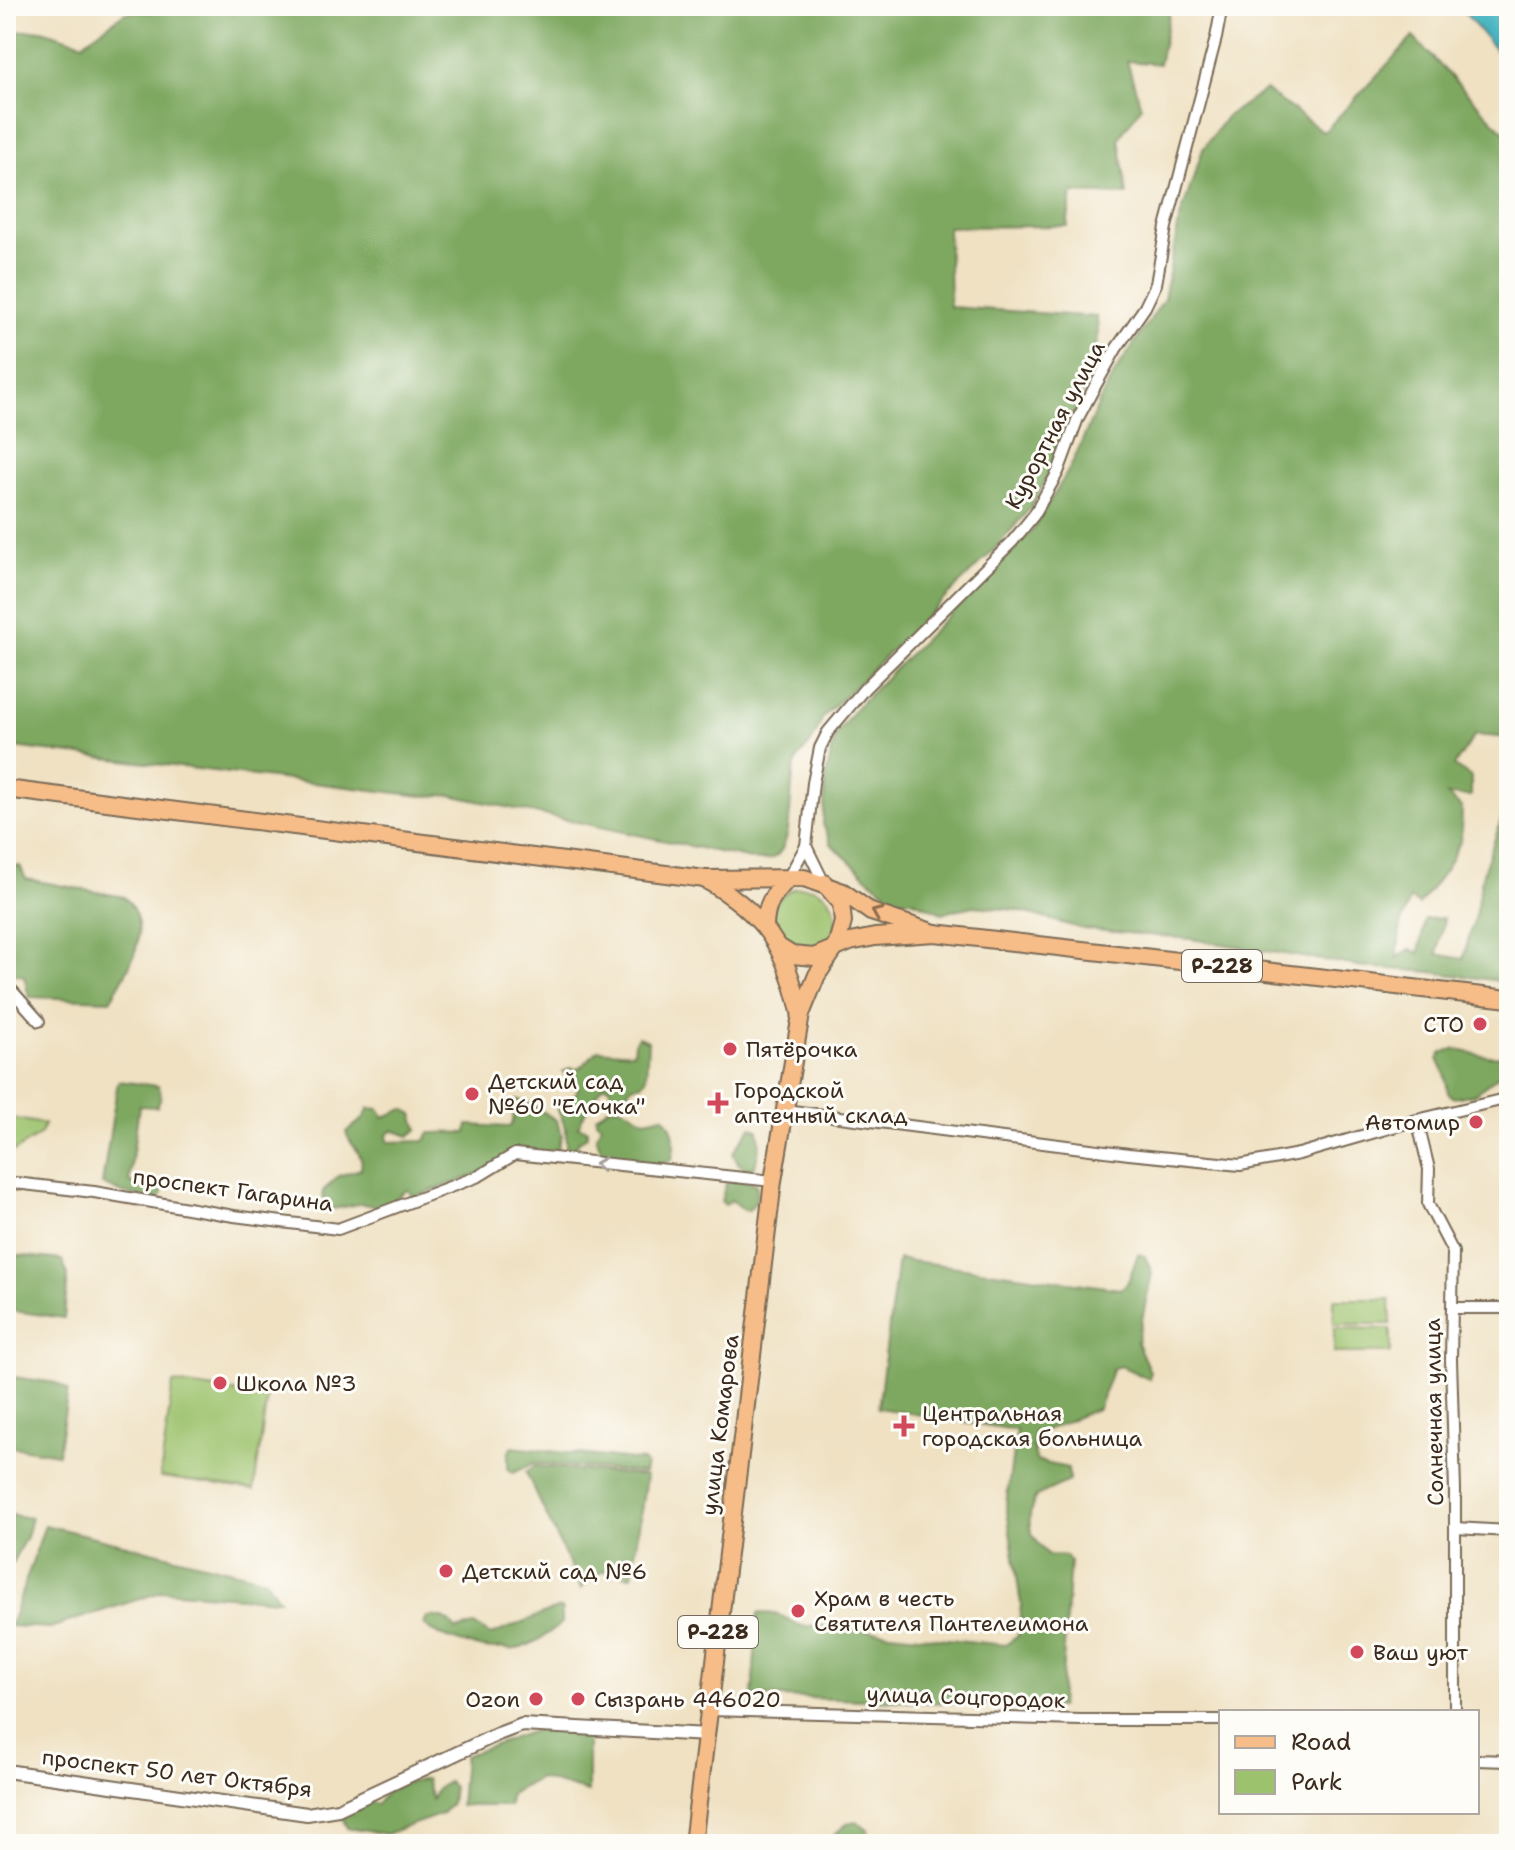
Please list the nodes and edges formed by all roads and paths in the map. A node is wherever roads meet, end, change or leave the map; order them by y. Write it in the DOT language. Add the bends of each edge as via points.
graph roads {
  1 [pos="1222,6"];
  2 [pos="6,789"];
  3 [pos="806,846"];
  4 [pos="705,879"];
  5 [pos="788,879"];
  6 [pos="824,883"];
  7 [pos="765,926"];
  8 [pos="935,933"];
  9 [pos="779,947"];
  10 [pos="836,947"];
  11 [pos="6,984"];
  12 [pos="1509,999"];
  13 [pos="801,1014"];
  14 [pos="39,1021"];
  15 [pos="1509,1098"];
  16 [pos="785,1110"];
  17 [pos="1417,1120"];
  18 [pos="773,1181"];
  19 [pos="6,1182"];
  20 [pos="1452,1308"];
  21 [pos="1509,1308"];
  22 [pos="1455,1528"];
  23 [pos="1509,1531"];
  24 [pos="710,1710"];
  25 [pos="1455,1710"];
  26 [pos="1219,1720"];
  27 [pos="708,1735"];
  28 [pos="1479,1760"];
  29 [pos="1509,1761"];
  30 [pos="6,1771"];
  31 [pos="693,1844"];
  1 -- 3 [label="street, Курортная улица" via="1156,284 1145,307 1094,388 1034,515 828,732 815,771"];
  2 -- 4 [label="main road"];
  3 -- 5 [label="street, Курортная улица"];
  3 -- 6 [label="street"];
  4 -- 5 [label="main road"];
  4 -- 7 [label="main road" via="736,897"];
  5 -- 6 [label="main road, Р-228"];
  5 -- 7 [label="main road" via="765,909"];
  8 -- 6 [label="main road, Р-228, one-way" via="871,912"];
  6 -- 10 [label="main road, Р-228" via="841,903"];
  7 -- 9 [label="main road, Р-228"];
  8 -- 10 [label="main road, Р-228" via="875,937"];
  8 -- 12 [label="main road, Р-228"];
  9 -- 10 [label="main road, Р-228" via="792,955 814,957"];
  9 -- 13 [label="main road, Р-228"];
  10 -- 13 [label="main road, Р-228"];
  11 -- 14 [label="street"];
  13 -- 16 [label="main road, улица Комарова / Р-228"];
  15 -- 17 [label="street"];
  16 -- 17 [label="street" via="1240,1165"];
  16 -- 18 [label="main road, улица Комарова / Р-228"];
  17 -- 20 [label="street, Солнечная улица" via="1429,1169 1428,1204 1453,1252"];
  18 -- 19 [label="street, проспект Гагарина, one-way" via="515,1154 479,1176 338,1229"];
  18 -- 24 [label="main road, улица Комарова / Р-228"];
  20 -- 21 [label="street"];
  20 -- 22 [label="street, Солнечная улица"];
  22 -- 23 [label="street"];
  22 -- 25 [label="street, Солнечная улица"];
  24 -- 26 [label="street, улица Соцгородок"];
  24 -- 27 [label="main road, улица Комарова / Р-228"];
  27 -- 30 [label="street, проспект 50 лет Октября" via="522,1725 338,1809 307,1814"];
  27 -- 31 [label="main road, улица Комарова / Р-228"];
  28 -- 29 [label="street"];
}
